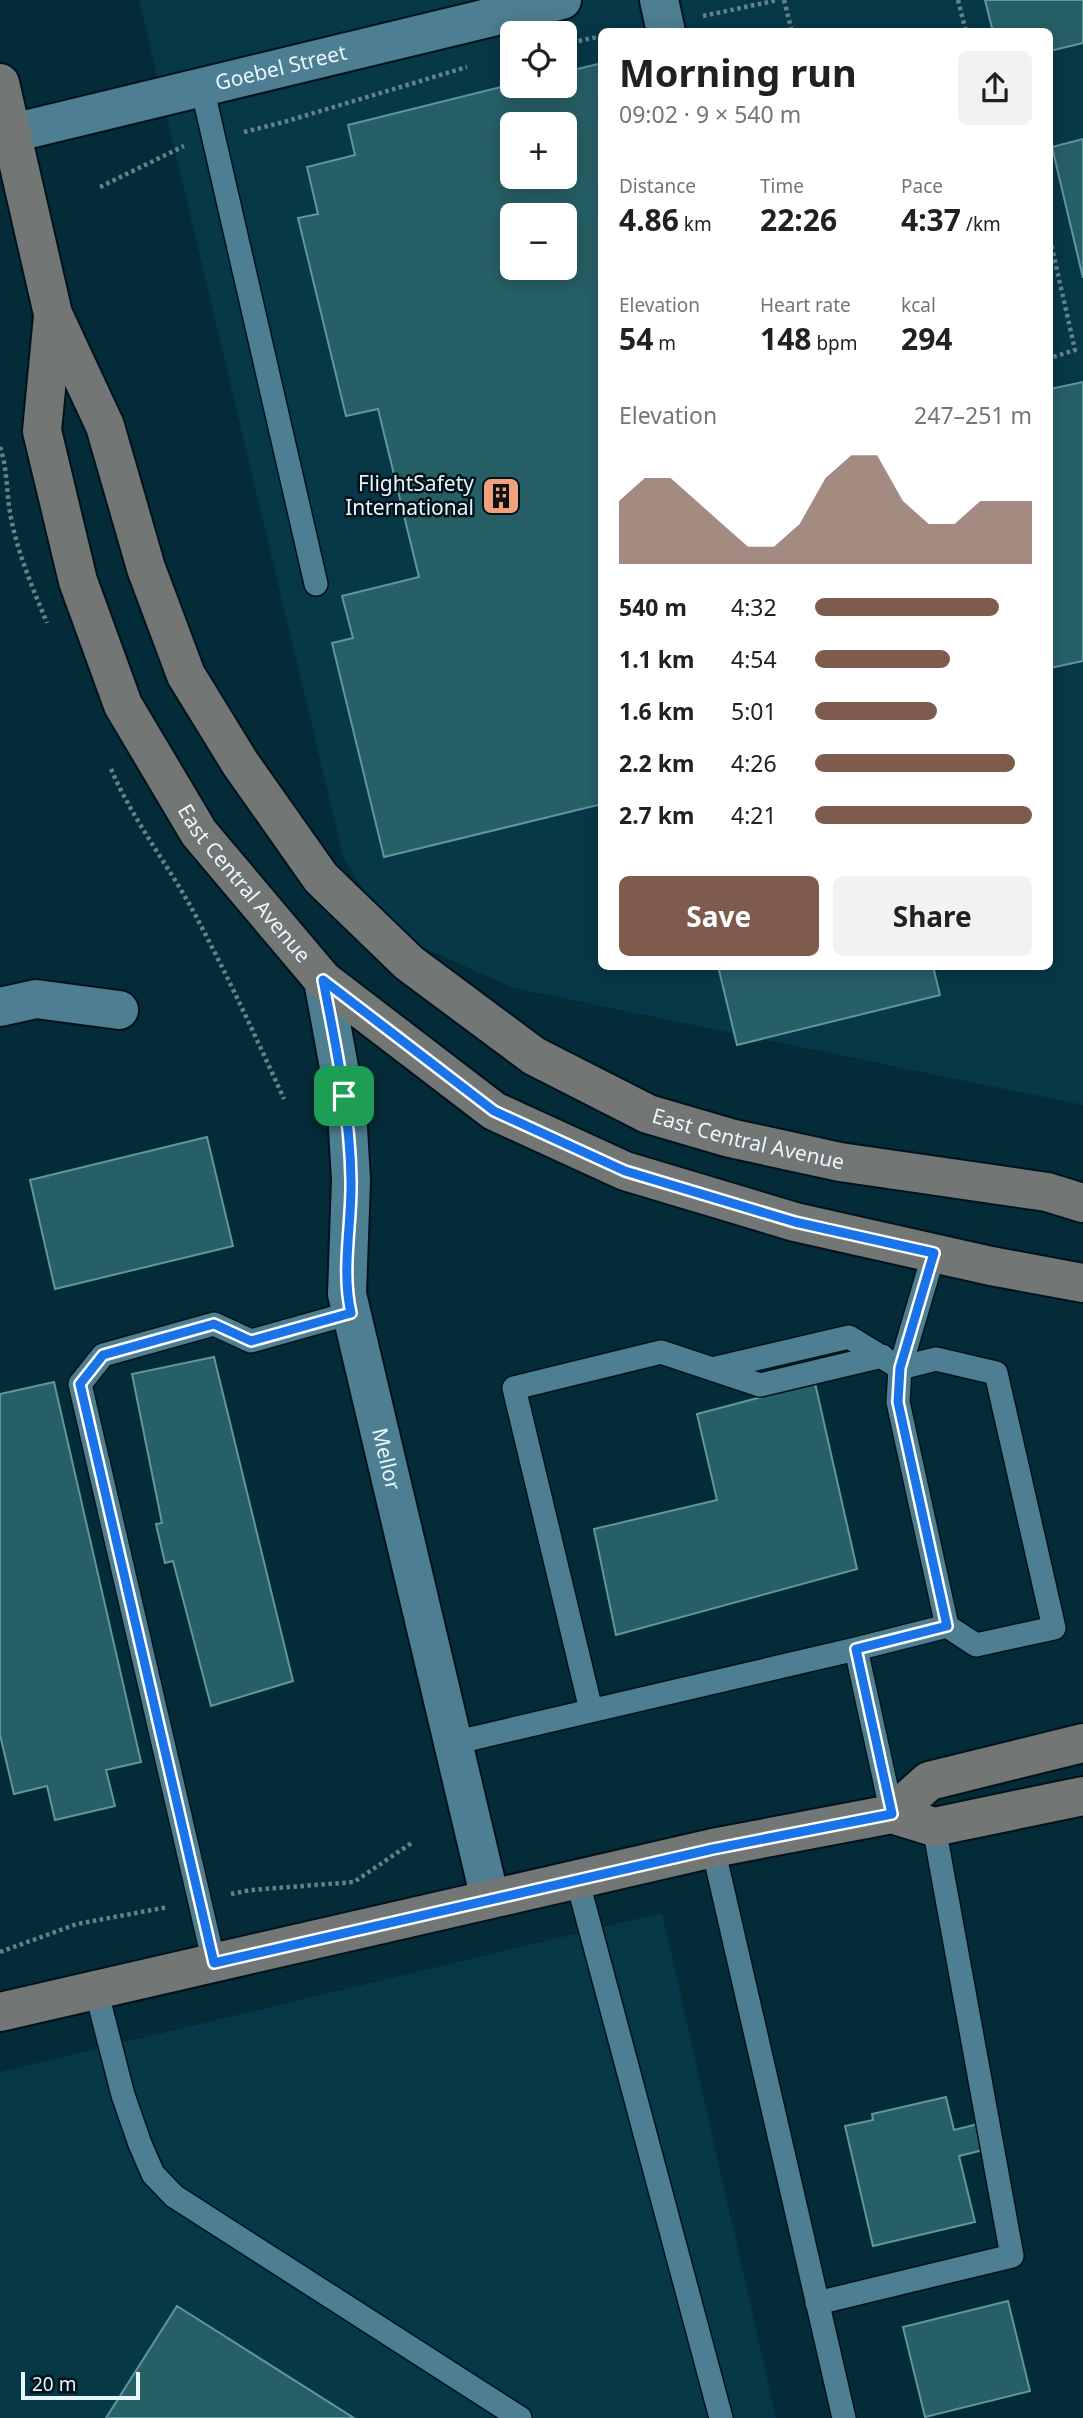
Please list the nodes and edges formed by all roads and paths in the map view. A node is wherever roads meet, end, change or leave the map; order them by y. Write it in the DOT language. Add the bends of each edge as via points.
graph roads {
  1 [pos="562,0"];
  2 [pos="659,0"];
  3 [pos="784,0"];
  4 [pos="958,0"];
  5 [pos="665,28"];
  6 [pos="791,28"];
  7 [pos="965,28"];
  8 [pos="598,37"];
  9 [pos="577,41"];
  10 [pos="478,64"];
  11 [pos="0,83"];
  12 [pos="202,87"];
  13 [pos="6,134"];
  14 [pos="214,139"];
  15 [pos="100,187"];
  16 [pos="1053,267"];
  17 [pos="53,314"];
  18 [pos="1053,357"];
  19 [pos="316,584"];
  20 [pos="326,997"];
  21 [pos="0,1007"];
  22 [pos="119,1010"];
  23 [pos="1083,1203"];
  24 [pos="934,1253"];
  25 [pos="1083,1283"];
  26 [pos="351,1313"];
  27 [pos="891,1362"];
  28 [pos="947,1626"];
  29 [pos="856,1649"];
  30 [pos="591,1710"];
  31 [pos="453,1742"];
  32 [pos="1083,1743"];
  33 [pos="1083,1796"];
  34 [pos="892,1814"];
  35 [pos="934,1827"];
  36 [pos="713,1849"];
  37 [pos="577,1879"];
  38 [pos="490,1899"];
  39 [pos="214,1963"];
  40 [pos="96,1990"];
  41 [pos="0,2012"];
  42 [pos="817,2303"];
  43 [pos="520,2418"];
  44 [pos="721,2418"];
  45 [pos="844,2418"];
  1 -- 12 [label="street, Goebel Street"];
  2 -- 5 [label="street"];
  3 -- 6 [label="path"];
  4 -- 7 [label="path"];
  8 -- 9 [label="path"];
  10 -- 14 [label="path"];
  11 -- 13 [label="main road, East Central Avenue"];
  12 -- 13 [label="street, Goebel Street"];
  12 -- 14 [label="lane"];
  13 -- 17 [label="main road, East Central Avenue"];
  14 -- 15 [label="path" via="181,147"];
  14 -- 19 [label="lane"];
  16 -- 18 [label="path" via="1074,350"];
  17 -- 20 [label="main road, East Central Avenue" via="42,431 78,581 123,705 199,833"];
  17 -- 23 [label="main road, East Central Avenue" via="106,426 146,568 186,675 240,763 321,878 409,963 534,1056 649,1114 730,1138 840,1162 1047,1192"];
  20 -- 24 [label="main road, East Central Avenue" via="494,1111 625,1171 795,1222"];
  20 -- 26 [label="street, Mellor" via="347,1111 351,1180 347,1294"];
  21 -- 22 [label="street" via="36,999"];
  24 -- 25 [label="main road, East Central Avenue"];
  24 -- 27 [label="lane"];
  26 -- 31 [label="street, Mellor"];
  26 -- 39 [label="lane" via="251,1341 214,1324 103,1355 80,1384"];
  27 -- 28 [label="lane"];
  27 -- 28 [label="lane" via="936,1359 996,1373 1054,1628 976,1645"];
  27 -- 30 [label="lane" via="849,1336 712,1369 661,1352 514,1388"];
  28 -- 29 [label="lane"];
  29 -- 30 [label="lane"];
  29 -- 34 [label="lane"];
  30 -- 31 [label="lane"];
  31 -- 38 [label="street, Mellor"];
  32 -- 34 [label="main road" via="929,1781"];
  33 -- 35 [label="main road"];
  34 -- 35 [label="main road"];
  34 -- 36 [label="main road"];
  35 -- 42 [label="lane" via="1012,2256"];
  36 -- 37 [label="main road"];
  36 -- 42 [label="lane"];
  37 -- 38 [label="main road"];
  37 -- 44 [label="lane"];
  38 -- 39 [label="main road"];
  39 -- 40 [label="main road"];
  40 -- 41 [label="main road"];
  40 -- 43 [label="lane" via="140,2144 153,2174 174,2196"];
  42 -- 45 [label="lane"];
}
